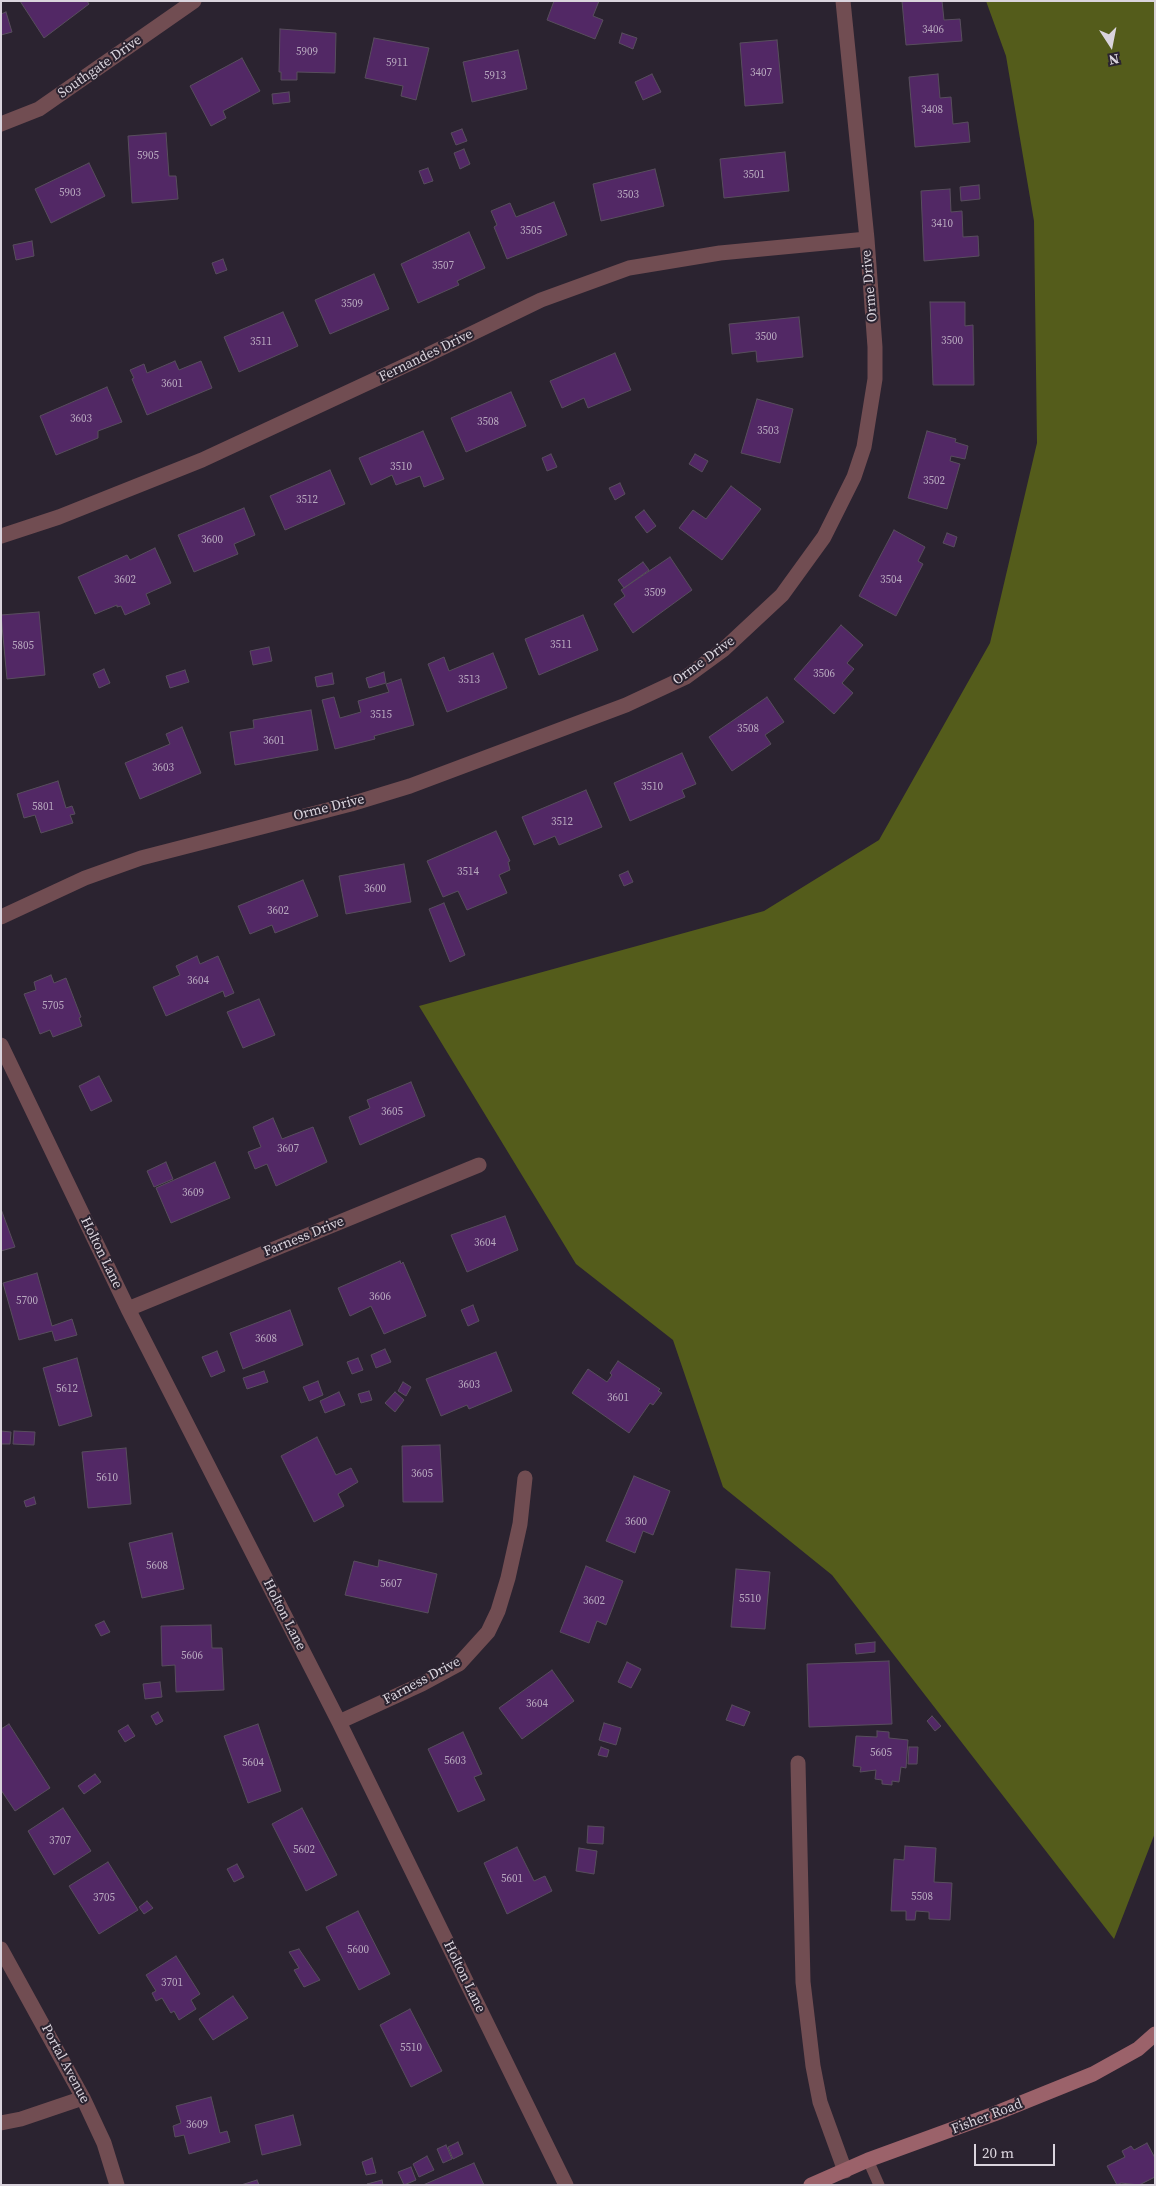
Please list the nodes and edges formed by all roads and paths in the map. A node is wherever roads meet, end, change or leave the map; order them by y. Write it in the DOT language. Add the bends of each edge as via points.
graph roads {
  1 [pos="194,1"];
  2 [pos="843,1"];
  3 [pos="1,124"];
  4 [pos="867,239"];
  5 [pos="1,536"];
  6 [pos="1,917"];
  7 [pos="1,1045"];
  8 [pos="479,1166"];
  9 [pos="128,1309"];
  10 [pos="525,1478"];
  11 [pos="339,1722"];
  12 [pos="798,1763"];
  13 [pos="1,1949"];
  14 [pos="1155,2034"];
  15 [pos="83,2098"];
  16 [pos="1,2123"];
  17 [pos="868,2160"];
  18 [pos="845,2170"];
  19 [pos="117,2185"];
  20 [pos="566,2185"];
  21 [pos="811,2185"];
  22 [pos="879,2185"];
  1 -- 3 [label="street, Southgate Drive" via="39,109"];
  2 -- 4 [label="street, Orme Drive"];
  4 -- 5 [label="street, Fernandes Drive" via="720,253 630,268 541,300 202,460 59,517"];
  4 -- 6 [label="street, Orme Drive" via="875,379 864,447 854,477 824,538 804,568 782,595 723,650 660,690 495,755 350,804 141,858 85,878"];
  7 -- 9 [label="street, Holton Lane"];
  8 -- 9 [label="street, Farness Drive"];
  9 -- 11 [label="street, Holton Lane"];
  10 -- 11 [label="street, Farness Drive" via="520,1524 508,1578 488,1632 459,1664"];
  11 -- 20 [label="street, Holton Lane"];
  12 -- 18 [label="street" via="804,1991 820,2102"];
  13 -- 15 [label="street, Portal Avenue"];
  14 -- 17 [label="street, Fisher Road" via="1138,2049 1093,2074"];
  15 -- 16 [label="street"];
  15 -- 19 [label="street, Portal Avenue" via="104,2144"];
  17 -- 18 [label="street, Fisher Road"];
  17 -- 22 [label="lane"];
  18 -- 21 [label="street, Fisher Road"];
}
